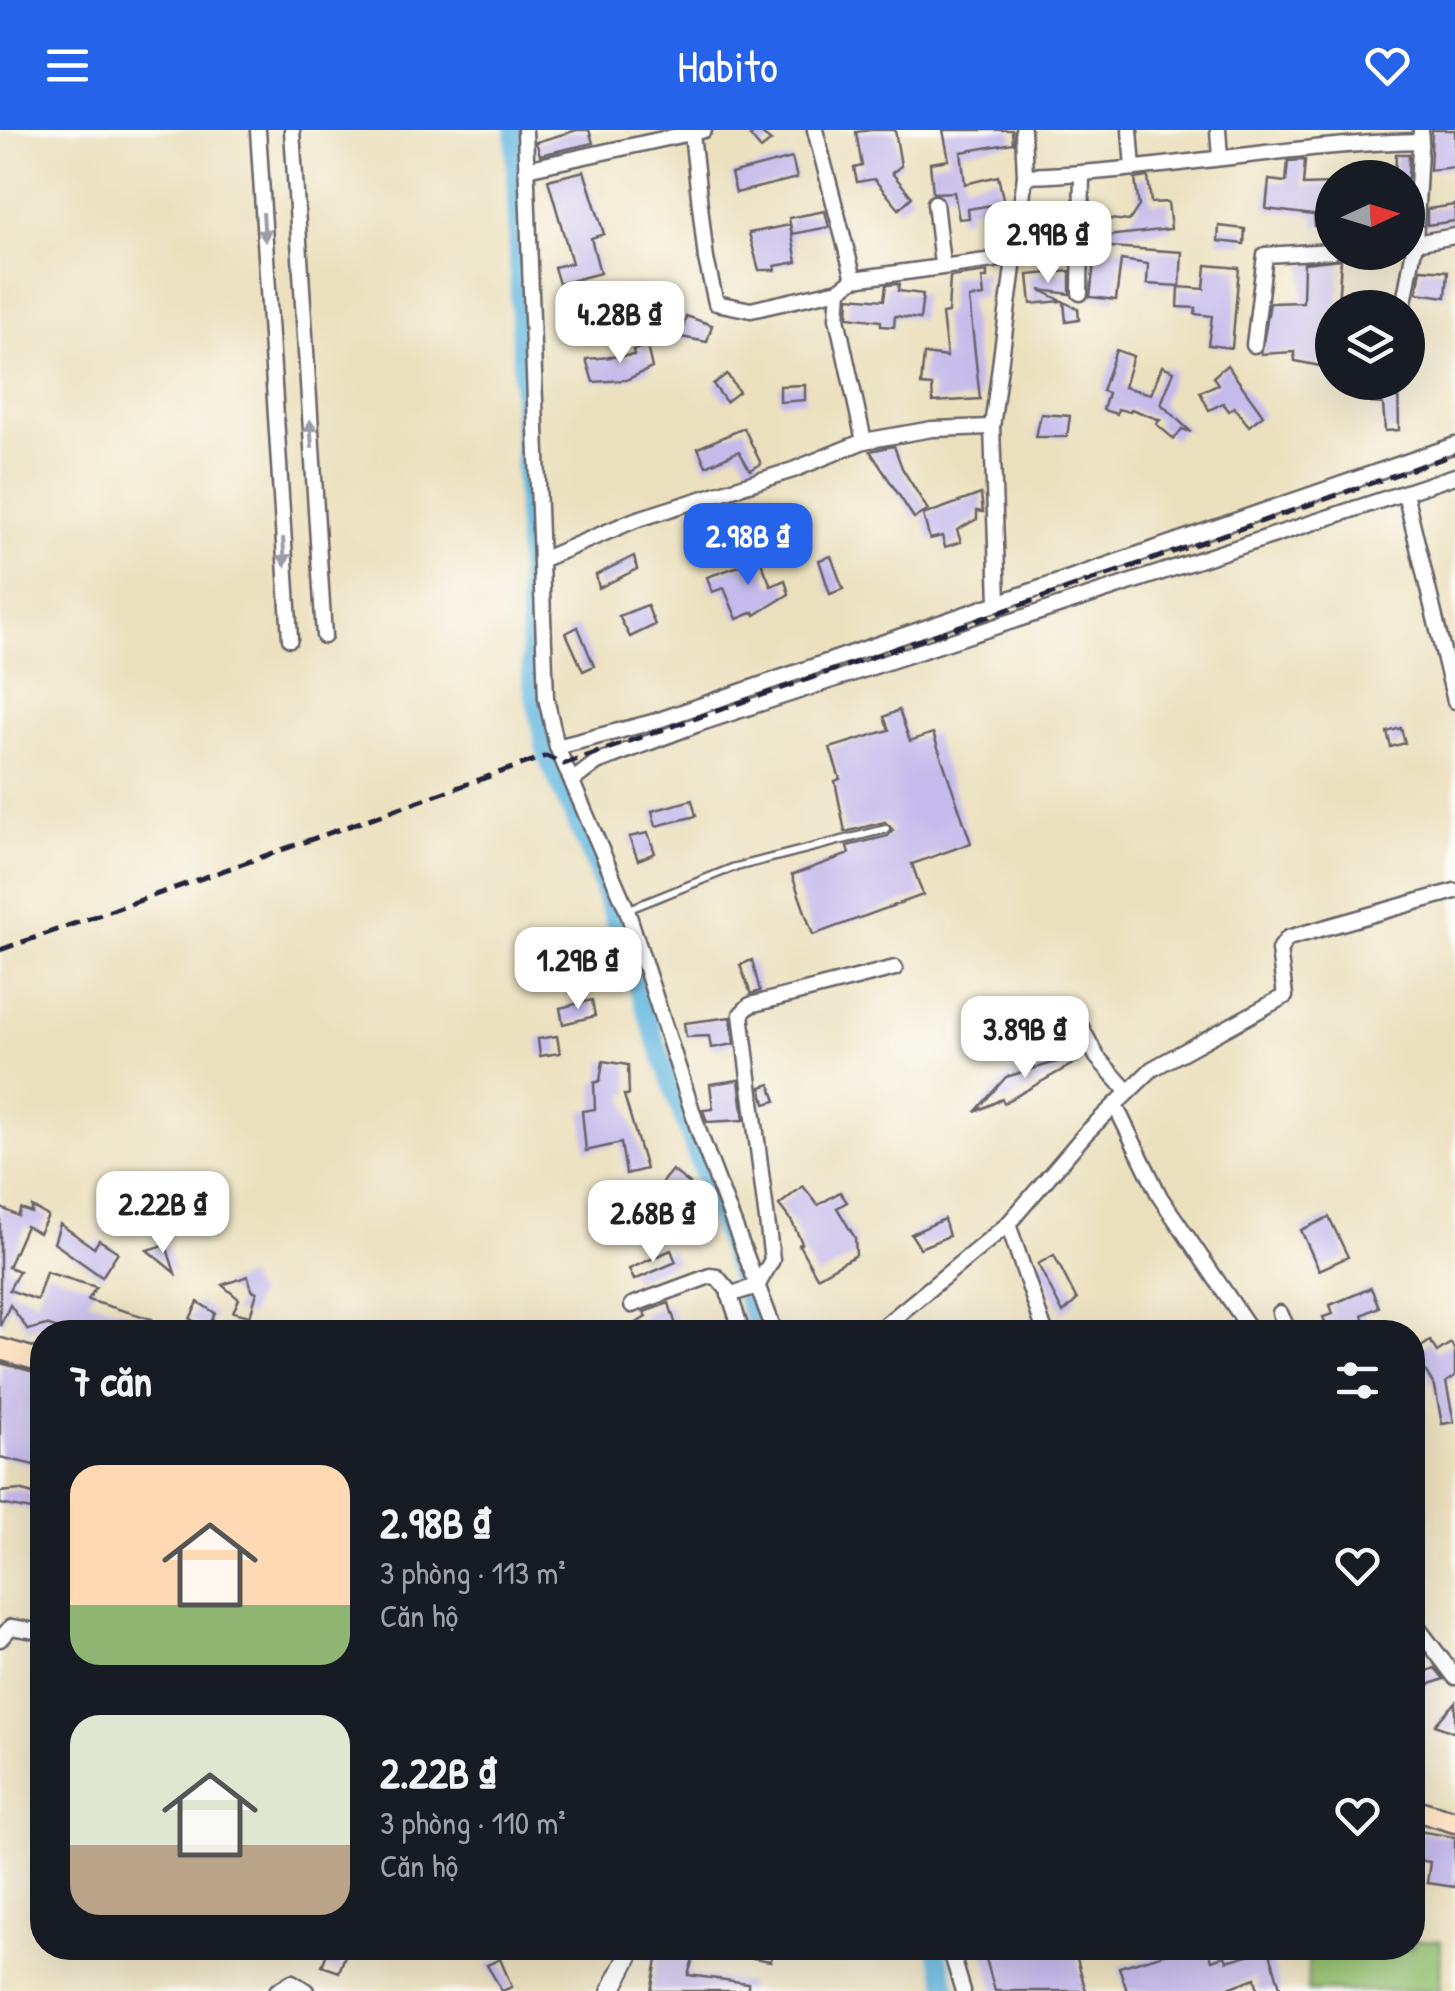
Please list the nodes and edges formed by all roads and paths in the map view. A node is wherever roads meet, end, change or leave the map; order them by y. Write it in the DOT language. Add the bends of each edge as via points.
graph roads {
  1 [pos="258,130"];
  2 [pos="292,130"];
  3 [pos="525,130"];
  4 [pos="816,130"];
  5 [pos="1023,130"];
  6 [pos="1130,130"];
  7 [pos="1218,130"];
  8 [pos="698,132"];
  9 [pos="1421,136"];
  10 [pos="1220,157"];
  11 [pos="1133,168"];
  12 [pos="526,169"];
  13 [pos="1082,174"];
  14 [pos="1024,176"];
  15 [pos="935,203"];
  16 [pos="1455,236"];
  17 [pos="1425,241"];
  18 [pos="1315,251"];
  19 [pos="1015,257"];
  20 [pos="942,264"];
  21 [pos="854,278"];
  22 [pos="839,290"];
  23 [pos="1080,293"];
  24 [pos="1254,345"];
  25 [pos="992,427"];
  26 [pos="864,441"];
  27 [pos="1455,445"];
  28 [pos="1455,476"];
  29 [pos="1405,493"];
  30 [pos="541,560"];
  31 [pos="998,602"];
  32 [pos="324,636"];
  33 [pos="290,639"];
  34 [pos="1455,700"];
  35 [pos="557,747"];
  36 [pos="572,781"];
  37 [pos="886,829"];
  38 [pos="1455,891"];
  39 [pos="627,910"];
  40 [pos="895,968"];
  41 [pos="1073,1012"];
  42 [pos="1128,1092"];
  43 [pos="1115,1105"];
  44 [pos="1008,1224"];
  45 [pos="743,1290"];
  46 [pos="632,1304"];
  47 [pos="1280,1313"];
  48 [pos="742,1320"];
  49 [pos="766,1320"];
  50 [pos="892,1320"];
  51 [pos="1041,1320"];
  52 [pos="1244,1320"];
  53 [pos="1283,1320"];
  54 [pos="0,1348"];
  55 [pos="30,1357"];
  56 [pos="30,1630"];
  57 [pos="0,1638"];
  58 [pos="1425,1638"];
  59 [pos="1455,1678"];
  60 [pos="1425,1813"];
  61 [pos="1455,1822"];
  62 [pos="627,1960"];
  63 [pos="953,1960"];
  64 [pos="278,1991"];
  65 [pos="306,1991"];
  66 [pos="611,1991"];
  67 [pos="962,1991"];
  1 -- 33 [label="street, one-way"];
  32 -- 2 [label="street, one-way"];
  3 -- 12 [label="street"];
  4 -- 21 [label="street"];
  5 -- 14 [label="street"];
  6 -- 11 [label="street"];
  7 -- 10 [label="street"];
  8 -- 12 [label="street"];
  8 -- 22 [label="street" via="706,259 716,303 752,310"];
  9 -- 10 [label="street"];
  10 -- 11 [label="street"];
  11 -- 13 [label="street"];
  12 -- 30 [label="street"];
  13 -- 14 [label="street"];
  13 -- 23 [label="street"];
  14 -- 19 [label="street"];
  15 -- 20 [label="street"];
  16 -- 17 [label="street"];
  18 -- 24 [label="street" via="1265,255"];
  19 -- 20 [label="street"];
  19 -- 25 [label="street"];
  20 -- 21 [label="street"];
  21 -- 22 [label="street"];
  22 -- 26 [label="street" via="837,318"];
  25 -- 26 [label="street"];
  25 -- 31 [label="street"];
  26 -- 30 [label="street" via="635,520"];
  27 -- 31 [label="street"];
  28 -- 29 [label="street"];
  29 -- 34 [label="street"];
  29 -- 36 [label="street" via="701,723 597,762"];
  30 -- 35 [label="street" via="546,698"];
  31 -- 35 [label="street" via="653,722"];
  35 -- 36 [label="street"];
  36 -- 39 [label="street"];
  37 -- 39 [label="lane" via="732,868"];
  38 -- 42 [label="street" via="1288,938 1278,950 1285,996 1152,1069"];
  39 -- 45 [label="street"];
  40 -- 45 [label="street" via="750,1005 742,1014 772,1260"];
  41 -- 42 [label="street" via="1097,1056"];
  42 -- 43 [label="street"];
  43 -- 44 [label="street"];
  43 -- 52 [label="street" via="1160,1197"];
  44 -- 50 [label="street"];
  44 -- 51 [label="street"];
  45 -- 46 [label="street" via="710,1276"];
  45 -- 48 [label="street"];
  45 -- 49 [label="street"];
  47 -- 53 [label="street"];
  54 -- 55 [label="main road"];
  56 -- 57 [label="street" via="11,1627"];
  58 -- 59 [label="street"];
  60 -- 61 [label="main road"];
  62 -- 66 [label="street"];
  63 -- 67 [label="street"];
  64 -- 65 [label="street" via="288,1982"];
}
